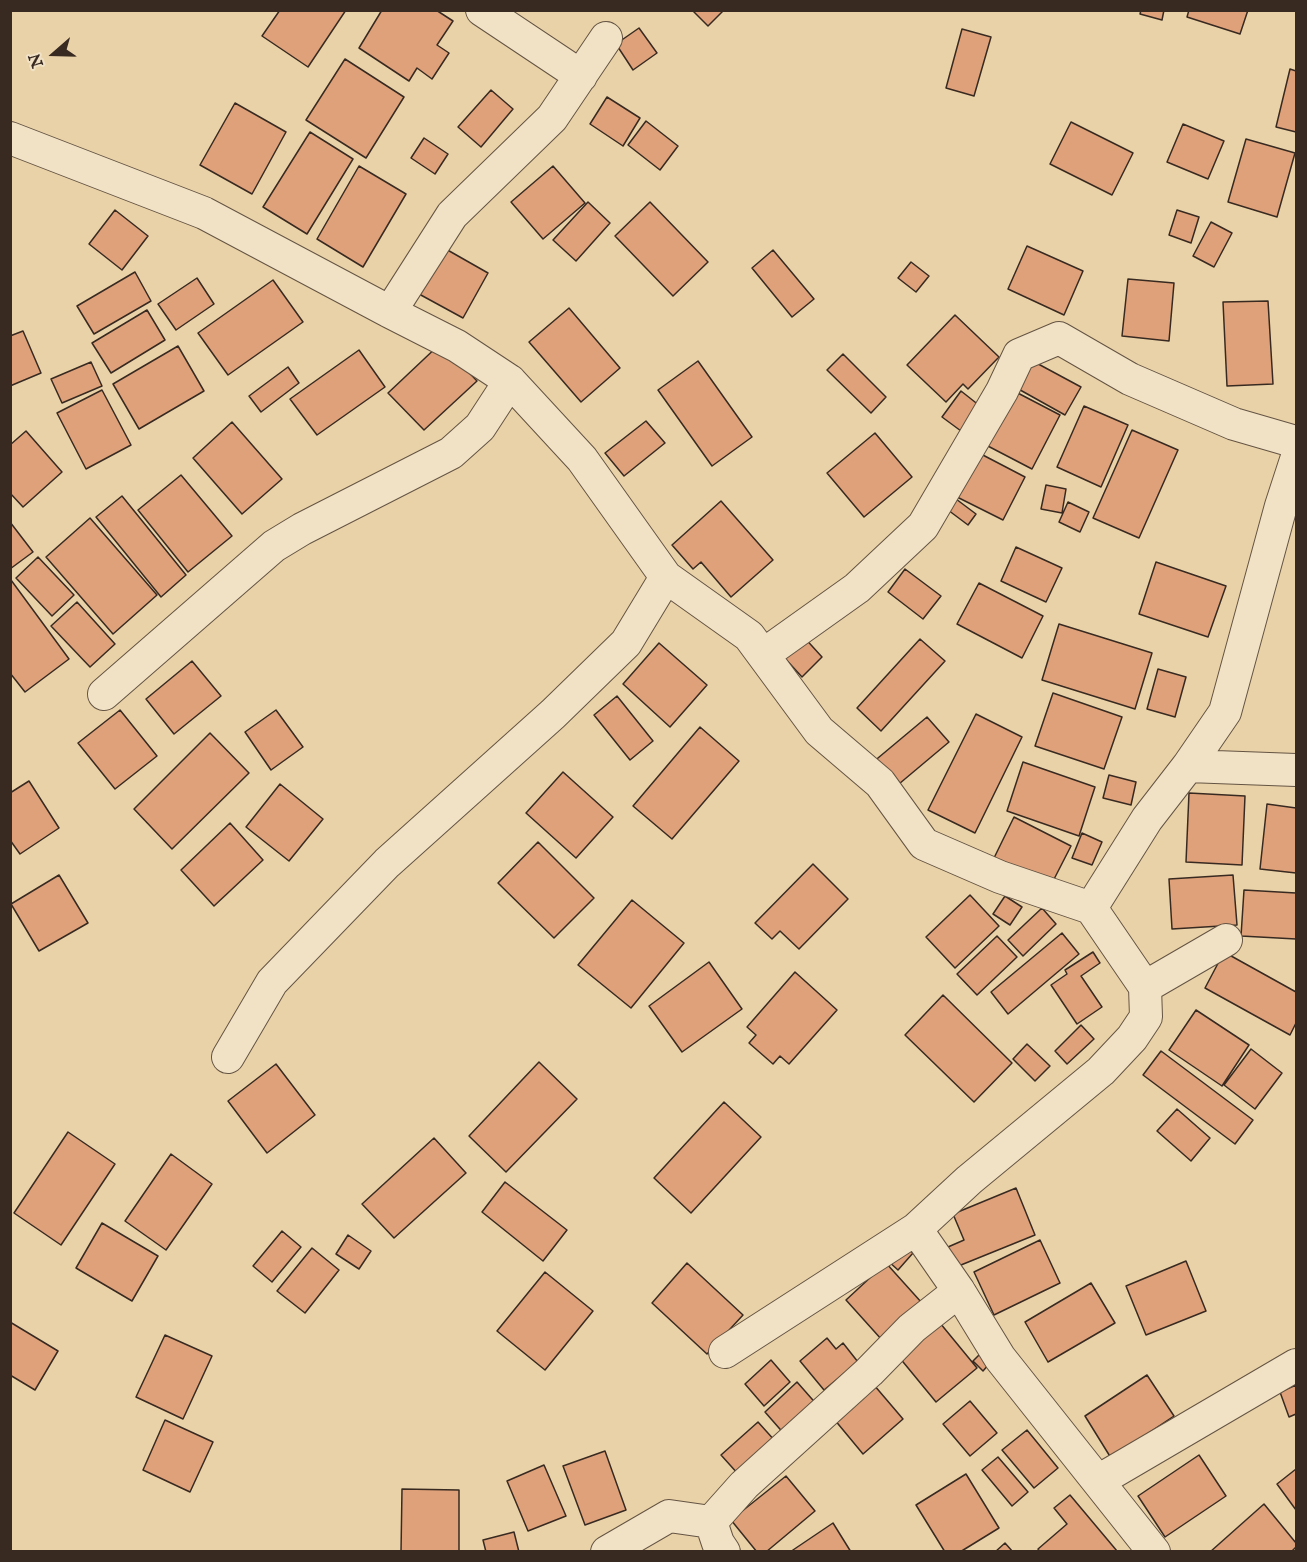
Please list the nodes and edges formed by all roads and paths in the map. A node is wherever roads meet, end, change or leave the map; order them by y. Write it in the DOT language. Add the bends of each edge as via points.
graph roads {
  1 [pos="482,10"];
  2 [pos="606,38"];
  3 [pos="581,76"];
  4 [pos="10,138"];
  5 [pos="390,312"];
  6 [pos="510,381"];
  7 [pos="1296,442"];
  8 [pos="1296,460"];
  9 [pos="666,577"];
  10 [pos="763,655"];
  11 [pos="104,694"];
  12 [pos="1188,766"];
  13 [pos="1296,770"];
  14 [pos="1090,908"];
  15 [pos="1226,940"];
  16 [pos="1145,987"];
  17 [pos="228,1057"];
  18 [pos="916,1230"];
  19 [pos="959,1291"];
  20 [pos="725,1352"];
  21 [pos="1296,1365"];
  22 [pos="1098,1481"];
  23 [pos="711,1522"];
  24 [pos="608,1551"];
  25 [pos="724,1551"];
  26 [pos="1154,1551"];
  1 -- 3 [label="street"];
  2 -- 3 [label="street"];
  3 -- 5 [label="street" via="552,118 452,214"];
  4 -- 5 [label="street" via="204,213"];
  5 -- 6 [label="street" via="457,346"];
  6 -- 9 [label="street" via="582,459"];
  6 -- 11 [label="street" via="480,427 451,453 274,546"];
  7 -- 10 [label="street" via="1234,424 1130,379 1059,338 1019,355 923,526 857,588"];
  8 -- 12 [label="street" via="1225,712"];
  9 -- 10 [label="street" via="749,636"];
  9 -- 17 [label="street" via="626,643 387,863 272,982"];
  10 -- 14 [label="street" via="819,731 880,783 924,844 1000,877"];
  12 -- 13 [label="street"];
  12 -- 14 [label="street"];
  14 -- 16 [label="street"];
  15 -- 16 [label="street"];
  16 -- 18 [label="street" via="1146,1017 1124,1047"];
  18 -- 19 [label="street"];
  18 -- 20 [label="street"];
  19 -- 22 [label="street" via="1000,1358"];
  19 -- 23 [label="street" via="912,1328 744,1485"];
  21 -- 22 [label="street"];
  22 -- 26 [label="street"];
  23 -- 24 [label="street" via="669,1516"];
  23 -- 25 [label="street"];
}
